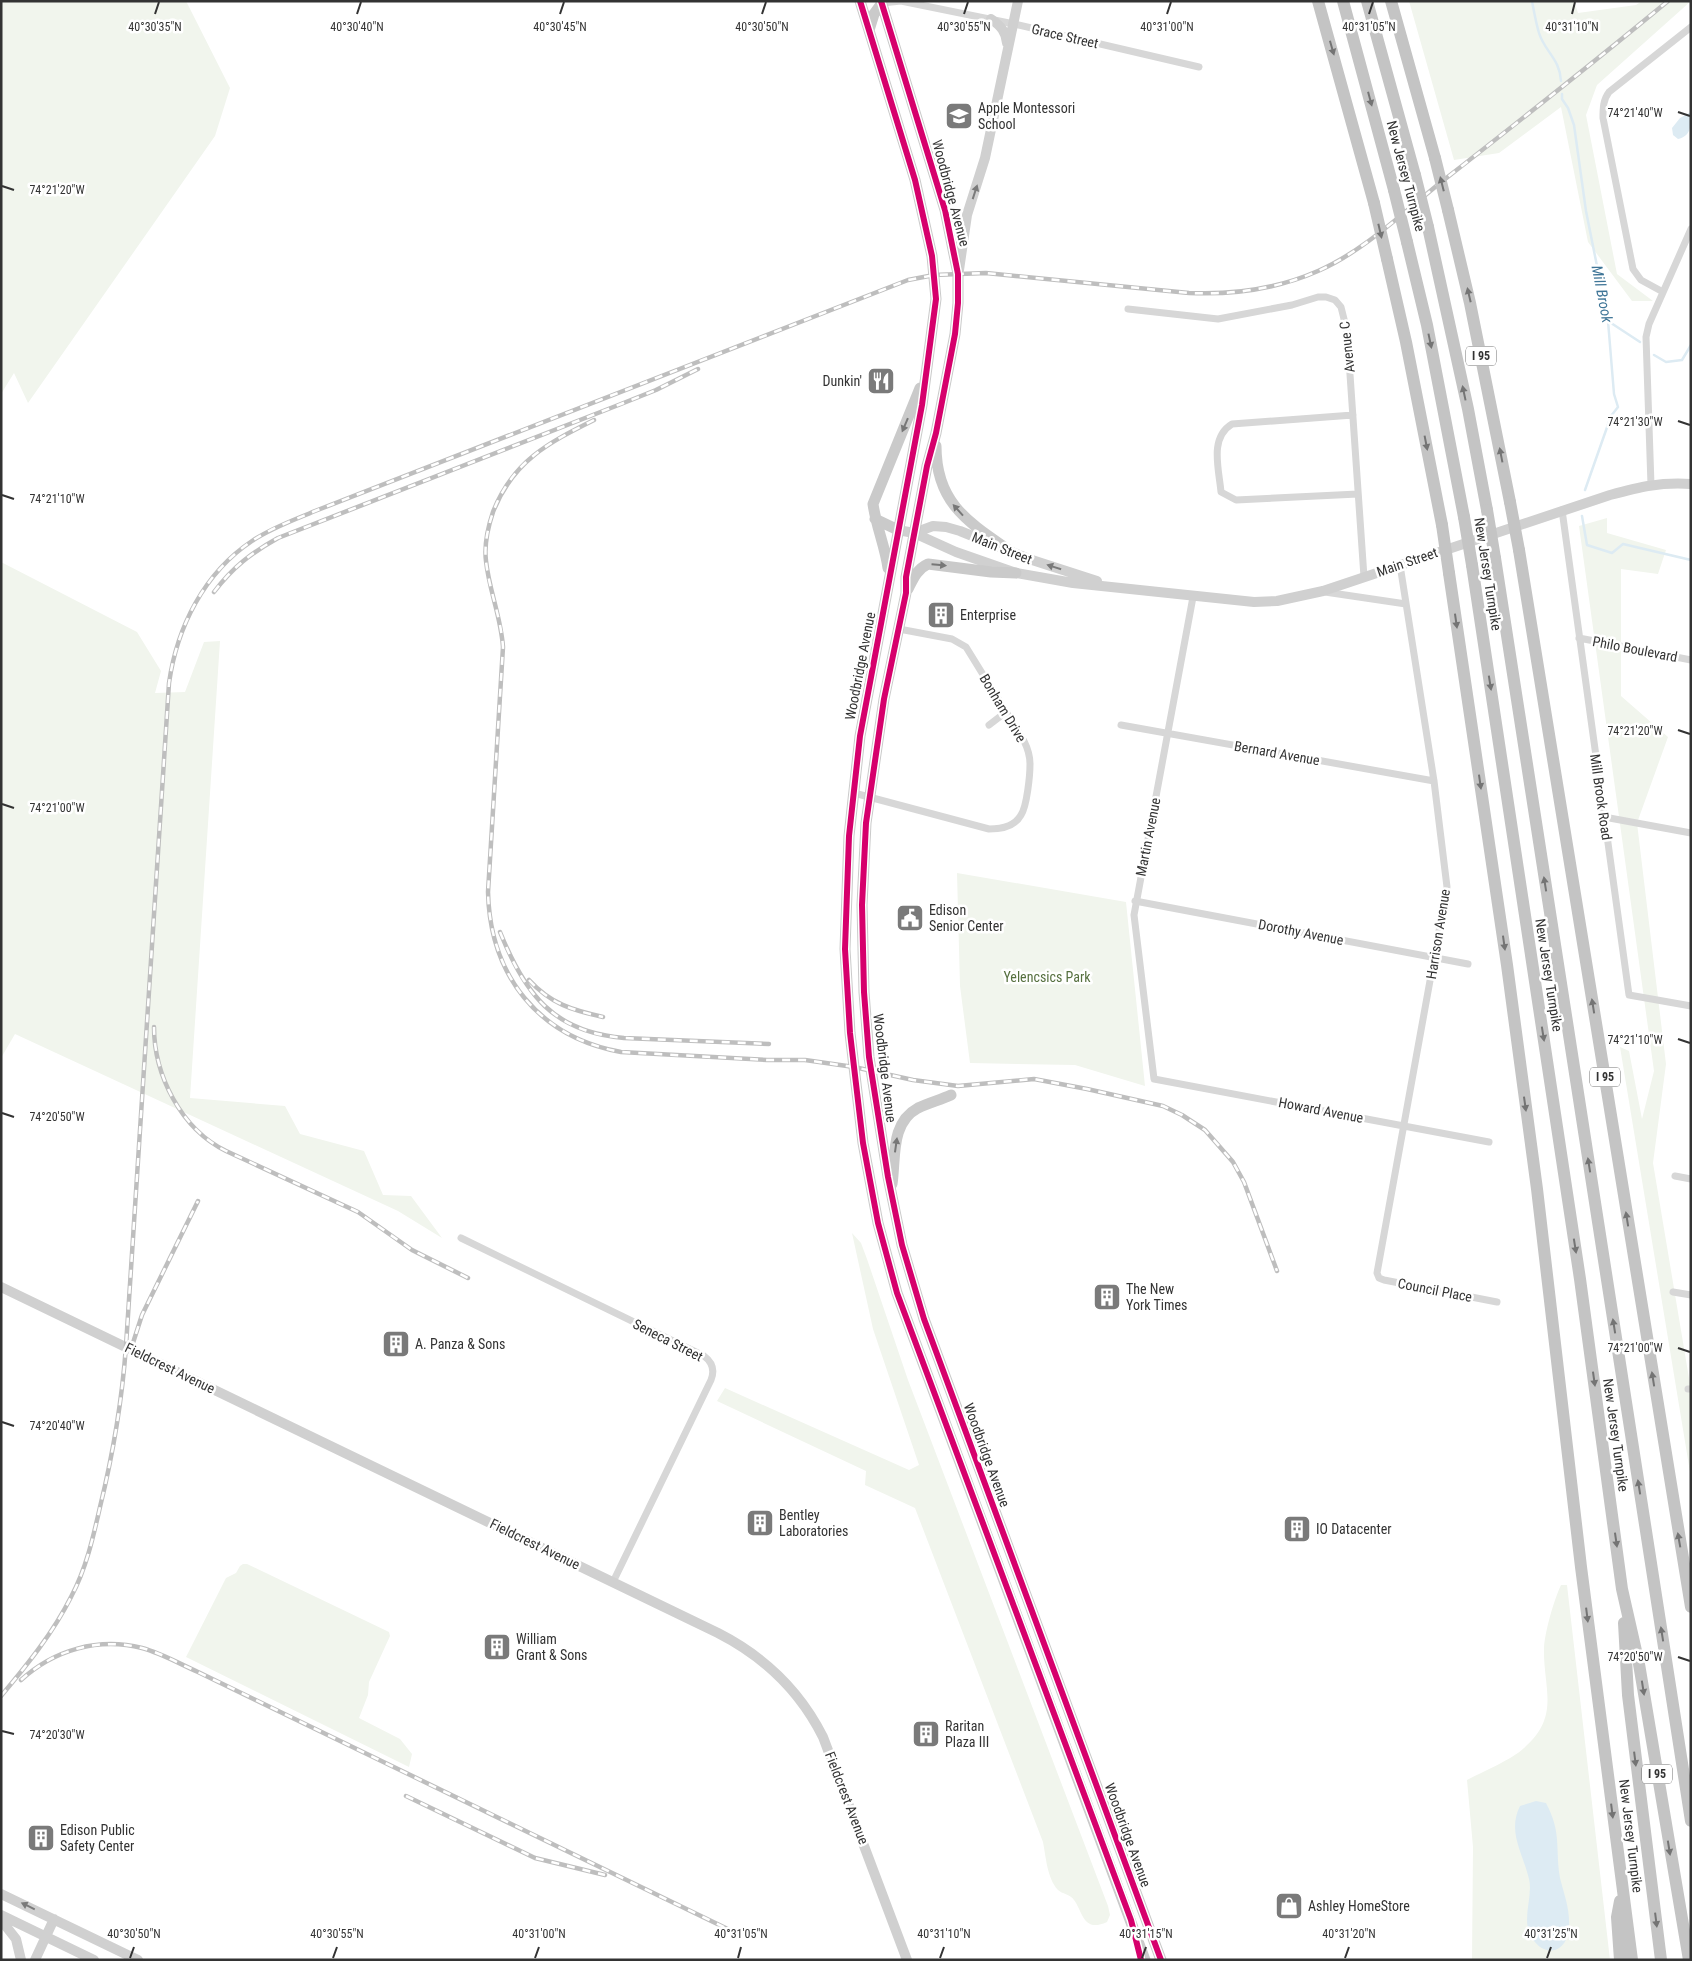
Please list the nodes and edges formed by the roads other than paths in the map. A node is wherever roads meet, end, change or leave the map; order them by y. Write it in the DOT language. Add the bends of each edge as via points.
graph roads {
  1 [pos="860,1"];
  2 [pos="901,1"];
  3 [pos="1018,1"];
  4 [pos="1318,1"];
  5 [pos="1343,1"];
  6 [pos="1367,1"];
  7 [pos="1392,1"];
  8 [pos="882,2"];
  9 [pos="991,19"];
  10 [pos="1014,24"];
  11 [pos="1691,27"];
  12 [pos="868,30"];
  13 [pos="1007,52"];
  14 [pos="1199,67"];
  15 [pos="1691,229"];
  16 [pos="958,274"];
  17 [pos="1663,292"];
  18 [pos="1128,309"];
  19 [pos="928,363"];
  20 [pos="1353,415"];
  21 [pos="936,433"];
  22 [pos="1691,484"];
  23 [pos="1651,485"];
  24 [pos="1358,494"];
  25 [pos="1562,510"];
  26 [pos="875,519"];
  27 [pos="898,530"];
  28 [pos="914,533"];
  29 [pos="1010,551"];
  30 [pos="1400,565"];
  31 [pos="1016,573"];
  32 [pos="1364,577"];
  33 [pos="889,580"];
  34 [pos="1118,587"];
  35 [pos="1322,591"];
  36 [pos="906,593"];
  37 [pos="1193,597"];
  38 [pos="1406,604"];
  39 [pos="899,628"];
  40 [pos="1579,638"];
  41 [pos="1691,660"];
  42 [pos="1006,712"];
  43 [pos="988,725"];
  44 [pos="1121,725"];
  45 [pos="1168,733"];
  46 [pos="1434,781"];
  47 [pos="854,793"];
  48 [pos="870,796"];
  49 [pos="1604,817"];
  50 [pos="1691,833"];
  51 [pos="1135,901"];
  52 [pos="1435,957"];
  53 [pos="1468,964"];
  54 [pos="1691,1006"];
  55 [pos="1154,1079"];
  56 [pos="951,1095"];
  57 [pos="1404,1126"];
  58 [pos="1489,1142"];
  59 [pos="1675,1176"];
  60 [pos="1691,1179"];
  61 [pos="891,1193"];
  62 [pos="461,1238"];
  63 [pos="1377,1273"];
  64 [pos="1,1287"];
  65 [pos="1673,1292"];
  66 [pos="1691,1295"];
  67 [pos="1497,1302"];
  68 [pos="613,1582"];
  69 [pos="1622,1588"];
  70 [pos="1691,1607"];
  71 [pos="1691,1821"];
  72 [pos="1623,1893"];
  73 [pos="1,1894"];
  74 [pos="1,1915"];
  75 [pos="1,1920"];
  76 [pos="54,1920"];
  77 [pos="46,1936"];
  78 [pos="21,1960"];
  79 [pos="35,1960"];
  80 [pos="94,1960"];
  81 [pos="138,1960"];
  82 [pos="908,1960"];
  83 [pos="1143,1960"];
  84 [pos="1161,1960"];
  85 [pos="1620,1960"];
  86 [pos="1632,1960"];
  87 [pos="1661,1960"];
  88 [pos="1689,1960"];
  1 -- 12 [label="main road, Woodbridge Avenue"];
  2 -- 8 [label="street, Grace Street"];
  2 -- 9 [label="street, Grace Street"];
  3 -- 10 [label="street"];
  4 -- 72 [label="highway, New Jersey Turnpike, one-way, bridge" via="1374,203 1408,351 1442,525 1534,1169"];
  5 -- 69 [label="highway, New Jersey Turnpike / I 95, one-way, bridge" via="1407,242 1464,517 1580,1279"];
  71 -- 6 [label="highway, New Jersey Turnpike / I 95, one-way, bridge" via="1487,510 1428,227"];
  70 -- 7 [label="highway, I 95, one-way, bridge" via="1519,550 1470,303"];
  8 -- 12 [label="main road"];
  8 -- 16 [label="main road, Woodbridge Avenue" via="945,210"];
  9 -- 10 [label="street, Grace Street"];
  9 -- 13 [label="street" via="1005,33"];
  10 -- 13 [label="street"];
  10 -- 14 [label="street, Grace Street"];
  11 -- 17 [label="street" via="1609,92 1603,107 1633,269 1641,280"];
  12 -- 19 [label="main road, Woodbridge Avenue" via="914,180 932,256 936,299"];
  16 -- 13 [label="street, one-way" via="967,215 985,158"];
  15 -- 17 [label="street"];
  16 -- 21 [label="main road, Woodbridge Avenue" via="957,318"];
  17 -- 23 [label="street" via="1646,337"];
  18 -- 20 [label="street, Avenue C" via="1218,320 1292,306 1318,297 1335,300 1345,317"];
  19 -- 26 [label="main road, one-way" via="873,504"];
  19 -- 27 [label="main road, Woodbridge Avenue"];
  20 -- 24 [label="street, Avenue C"];
  20 -- 24 [label="street" via="1232,424 1225,428 1217,446 1221,492 1241,502"];
  21 -- 28 [label="main road, Woodbridge Avenue"];
  29 -- 21 [label="main road, one-way" via="973,526 950,501 938,474"];
  22 -- 23 [label="street, Main Street"];
  23 -- 25 [label="street, Main Street"];
  24 -- 32 [label="street, Avenue C"];
  25 -- 30 [label="street, Main Street"];
  25 -- 40 [label="street, Mill Brook Road"];
  26 -- 27 [label="main road"];
  26 -- 33 [label="main road" via="884,543"];
  27 -- 28 [label="street, Main Street"];
  27 -- 33 [label="main road, Woodbridge Avenue"];
  28 -- 29 [label="street, Main Street" via="933,526 946,527"];
  28 -- 31 [label="street, Main Street"];
  28 -- 36 [label="main road, Woodbridge Avenue"];
  34 -- 29 [label="street, Main Street, one-way"];
  30 -- 32 [label="street, Main Street"];
  30 -- 38 [label="street, Harrison Avenue"];
  31 -- 34 [label="street, Main Street"];
  36 -- 31 [label="main road, one-way" via="914,575 928,564"];
  32 -- 35 [label="street, Main Street"];
  33 -- 47 [label="main road, Woodbridge Avenue" via="860,736"];
  34 -- 37 [label="street, Main Street"];
  35 -- 37 [label="street, Main Street" via="1270,601"];
  35 -- 38 [label="street"];
  36 -- 39 [label="main road, Woodbridge Avenue"];
  37 -- 45 [label="street, Martin Avenue"];
  38 -- 46 [label="street, Harrison Avenue"];
  39 -- 42 [label="street, Bonham Drive" via="952,639 966,646"];
  39 -- 48 [label="main road, Woodbridge Avenue"];
  40 -- 41 [label="street, Philo Boulevard"];
  40 -- 49 [label="street, Mill Brook Road"];
  42 -- 43 [label="street"];
  42 -- 48 [label="street, Bonham Drive" via="1029,751 1024,805 1015,822 1002,829 989,829"];
  44 -- 45 [label="street, Bernard Avenue"];
  45 -- 46 [label="street, Bernard Avenue"];
  45 -- 51 [label="street, Martin Avenue"];
  46 -- 52 [label="street, Harrison Avenue" via="1447,887"];
  47 -- 48 [label="street, Bonham Drive"];
  47 -- 83 [label="main road, Woodbridge Avenue" via="849,836 845,949 850,1033 862,1134 878,1222 898,1293 1131,1920"];
  48 -- 61 [label="main road, Woodbridge Avenue" via="862,905 864,992 869,1057"];
  49 -- 50 [label="street"];
  49 -- 54 [label="street, Mill Brook Road" via="1628,995"];
  51 -- 52 [label="street, Dorothy Avenue"];
  51 -- 55 [label="street, Martin Avenue"];
  52 -- 53 [label="street, Dorothy Avenue"];
  52 -- 57 [label="street, Harrison Avenue"];
  55 -- 57 [label="street, Howard Avenue"];
  61 -- 56 [label="main road, one-way" via="896,1139 904,1121 917,1108"];
  57 -- 58 [label="street, Howard Avenue"];
  57 -- 63 [label="street, Harrison Avenue"];
  59 -- 60 [label="street"];
  61 -- 84 [label="main road, Woodbridge Avenue" via="902,1245 924,1319"];
  62 -- 68 [label="street, Seneca Street" via="704,1356 711,1363 711,1380"];
  63 -- 67 [label="street, Council Place" via="1378,1278 1384,1280"];
  64 -- 68 [label="street, Fieldcrest Avenue"];
  65 -- 66 [label="street"];
  68 -- 82 [label="street, Fieldcrest Avenue" via="745,1648 773,1670 800,1700 828,1747"];
  69 -- 87 [label="highway, one-way" via="1628,1695"];
  69 -- 88 [label="highway, New Jersey Turnpike / I 95, one-way" via="1639,1664"];
  72 -- 85 [label="highway" via="1617,1917"];
  72 -- 86 [label="highway, New Jersey Turnpike"];
  76 -- 73 [label="street, one-way"];
  74 -- 77 [label="street"];
  75 -- 78 [label="street" via="16,1939"];
  76 -- 77 [label="street"];
  76 -- 81 [label="street"];
  77 -- 79 [label="street"];
  77 -- 80 [label="street"];
}
